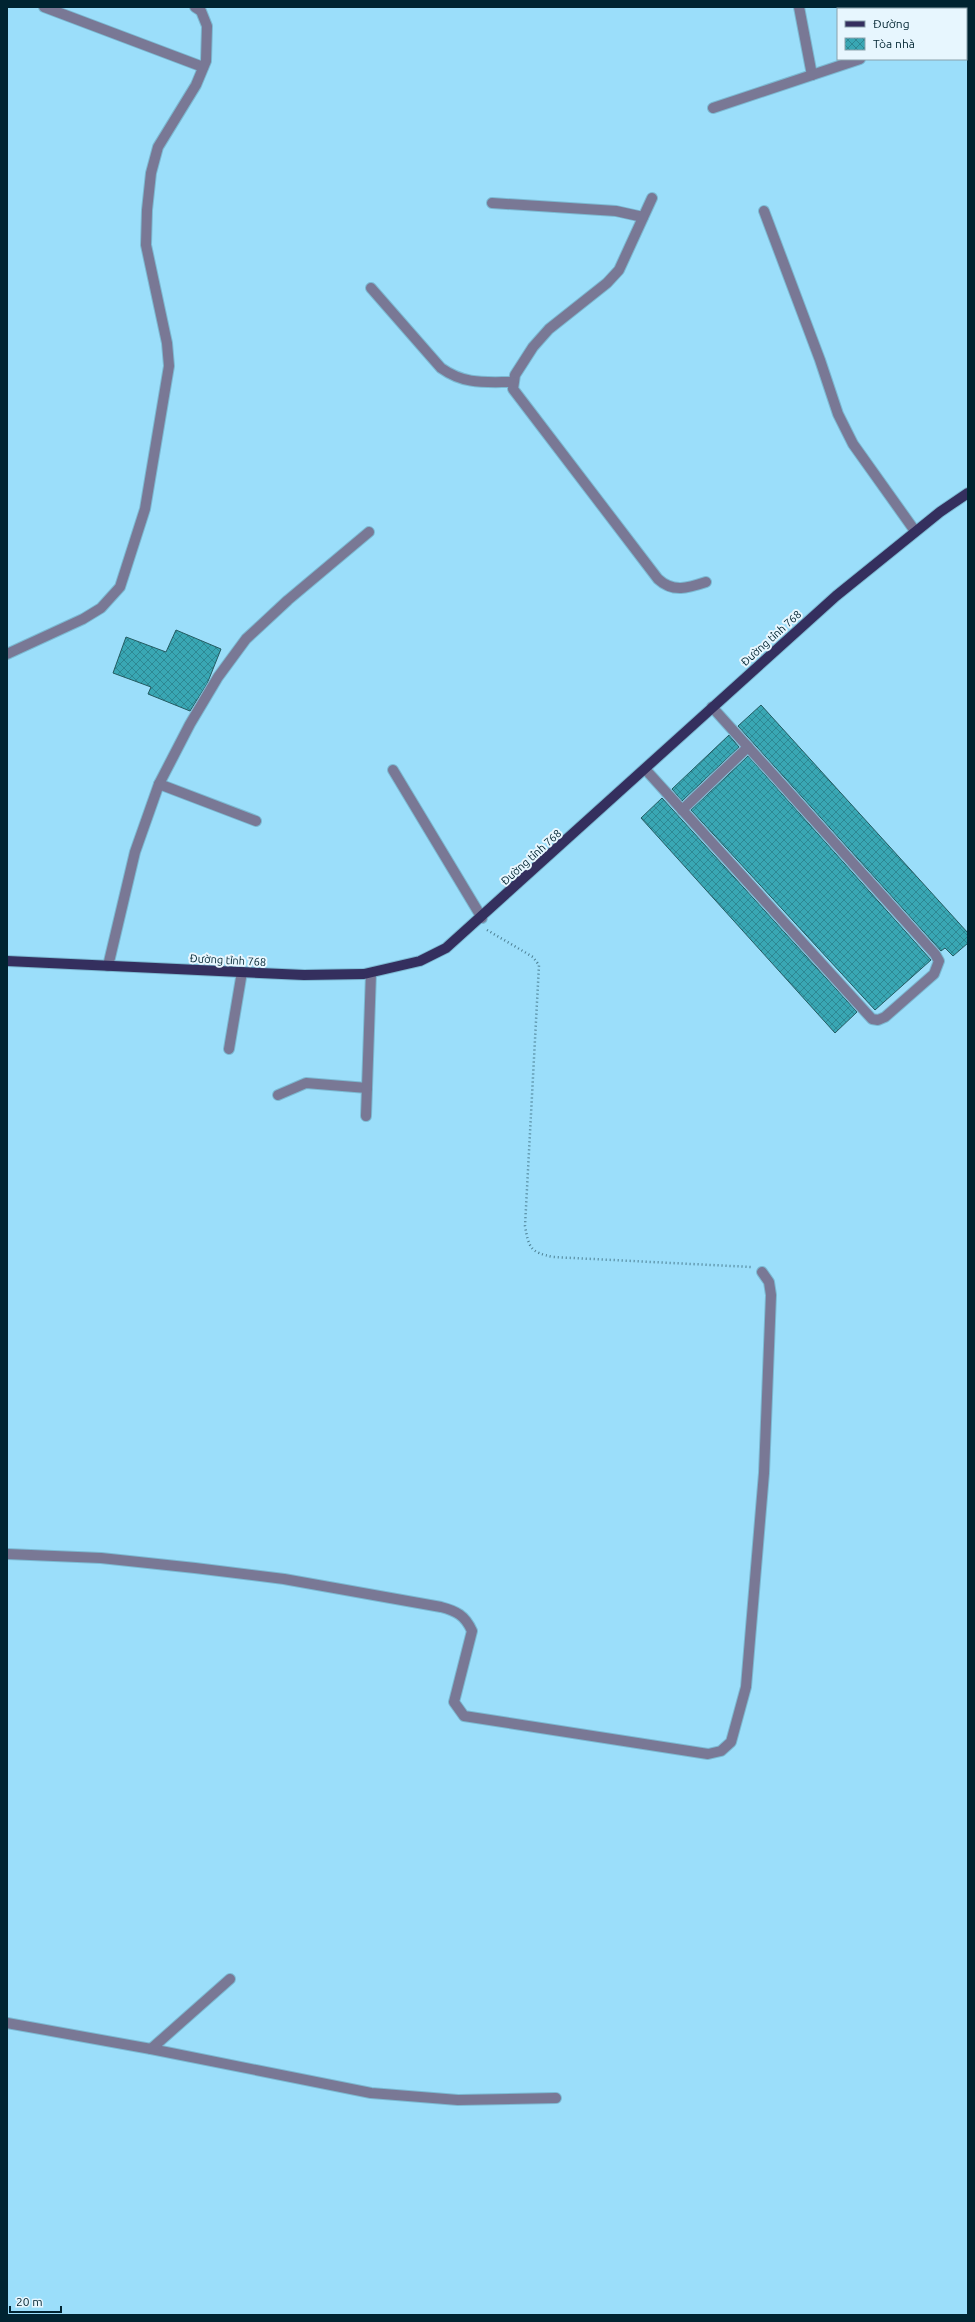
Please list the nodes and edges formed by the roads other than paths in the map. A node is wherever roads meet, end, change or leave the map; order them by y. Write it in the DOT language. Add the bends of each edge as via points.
graph roads {
  1 [pos="44,7"];
  2 [pos="195,7"];
  3 [pos="799,7"];
  4 [pos="857,60"];
  5 [pos="203,67"];
  6 [pos="812,75"];
  7 [pos="713,108"];
  8 [pos="652,198"];
  9 [pos="492,203"];
  10 [pos="764,211"];
  11 [pos="642,217"];
  12 [pos="371,288"];
  13 [pos="513,382"];
  14 [pos="968,493"];
  15 [pos="915,531"];
  16 [pos="369,532"];
  17 [pos="706,582"];
  18 [pos="7,654"];
  19 [pos="712,707"];
  20 [pos="748,747"];
  21 [pos="645,769"];
  22 [pos="393,770"];
  23 [pos="159,784"];
  24 [pos="682,810"];
  25 [pos="256,821"];
  26 [pos="478,921"];
  27 [pos="7,962"];
  28 [pos="108,966"];
  29 [pos="242,972"];
  30 [pos="371,973"];
  31 [pos="229,1049"];
  32 [pos="367,1088"];
  33 [pos="278,1095"];
  34 [pos="366,1116"];
  35 [pos="762,1272"];
  36 [pos="7,1554"];
  37 [pos="230,1979"];
  38 [pos="7,2023"];
  39 [pos="151,2049"];
  40 [pos="556,2098"];
  1 -- 5 [label="street"];
  2 -- 5 [label="street" via="201,12 207,26 206,61"];
  3 -- 6 [label="street"];
  4 -- 6 [label="street"];
  5 -- 18 [label="street" via="196,85 158,147 151,173 146,245 167,343 169,366 145,510 120,587 101,608 83,619"];
  6 -- 7 [label="street"];
  8 -- 11 [label="street"];
  9 -- 11 [label="street" via="616,211"];
  10 -- 15 [label="street" via="838,414 853,444"];
  11 -- 13 [label="street" via="615,276 550,329 524,359"];
  12 -- 13 [label="street" via="416,341 447,372 461,380"];
  13 -- 17 [label="street" via="512,389 658,579 668,587 676,588 687,588"];
  14 -- 15 [label="main road, Đường tỉnh 768"];
  15 -- 19 [label="main road, Đường tỉnh 768" via="836,596"];
  16 -- 23 [label="street" via="246,639 218,677"];
  19 -- 20 [label="street"];
  19 -- 21 [label="main road, Đường tỉnh 768"];
  20 -- 24 [label="street"];
  20 -- 24 [label="street" via="935,954 939,962 934,974 885,1017 872,1019"];
  21 -- 24 [label="street"];
  21 -- 26 [label="main road, Đường tỉnh 768"];
  22 -- 26 [label="street"];
  23 -- 25 [label="street"];
  23 -- 28 [label="street" via="135,852"];
  26 -- 30 [label="main road, Đường tỉnh 768" via="446,948 420,961"];
  27 -- 28 [label="main road, Đường tỉnh 768"];
  28 -- 29 [label="main road, Đường tỉnh 768"];
  29 -- 30 [label="main road, Đường tỉnh 768" via="304,975"];
  29 -- 31 [label="street"];
  30 -- 32 [label="street"];
  32 -- 33 [label="street" via="306,1083"];
  32 -- 34 [label="street"];
  35 -- 36 [label="street" via="769,1282 771,1295 764,1473 746,1687 731,1742 721,1751 708,1754 464,1716 454,1702 472,1630 459,1612 441,1607 284,1579 195,1568 101,1558"];
  37 -- 39 [label="street"];
  38 -- 39 [label="street"];
  39 -- 40 [label="street" via="371,2093 458,2100"];
}
